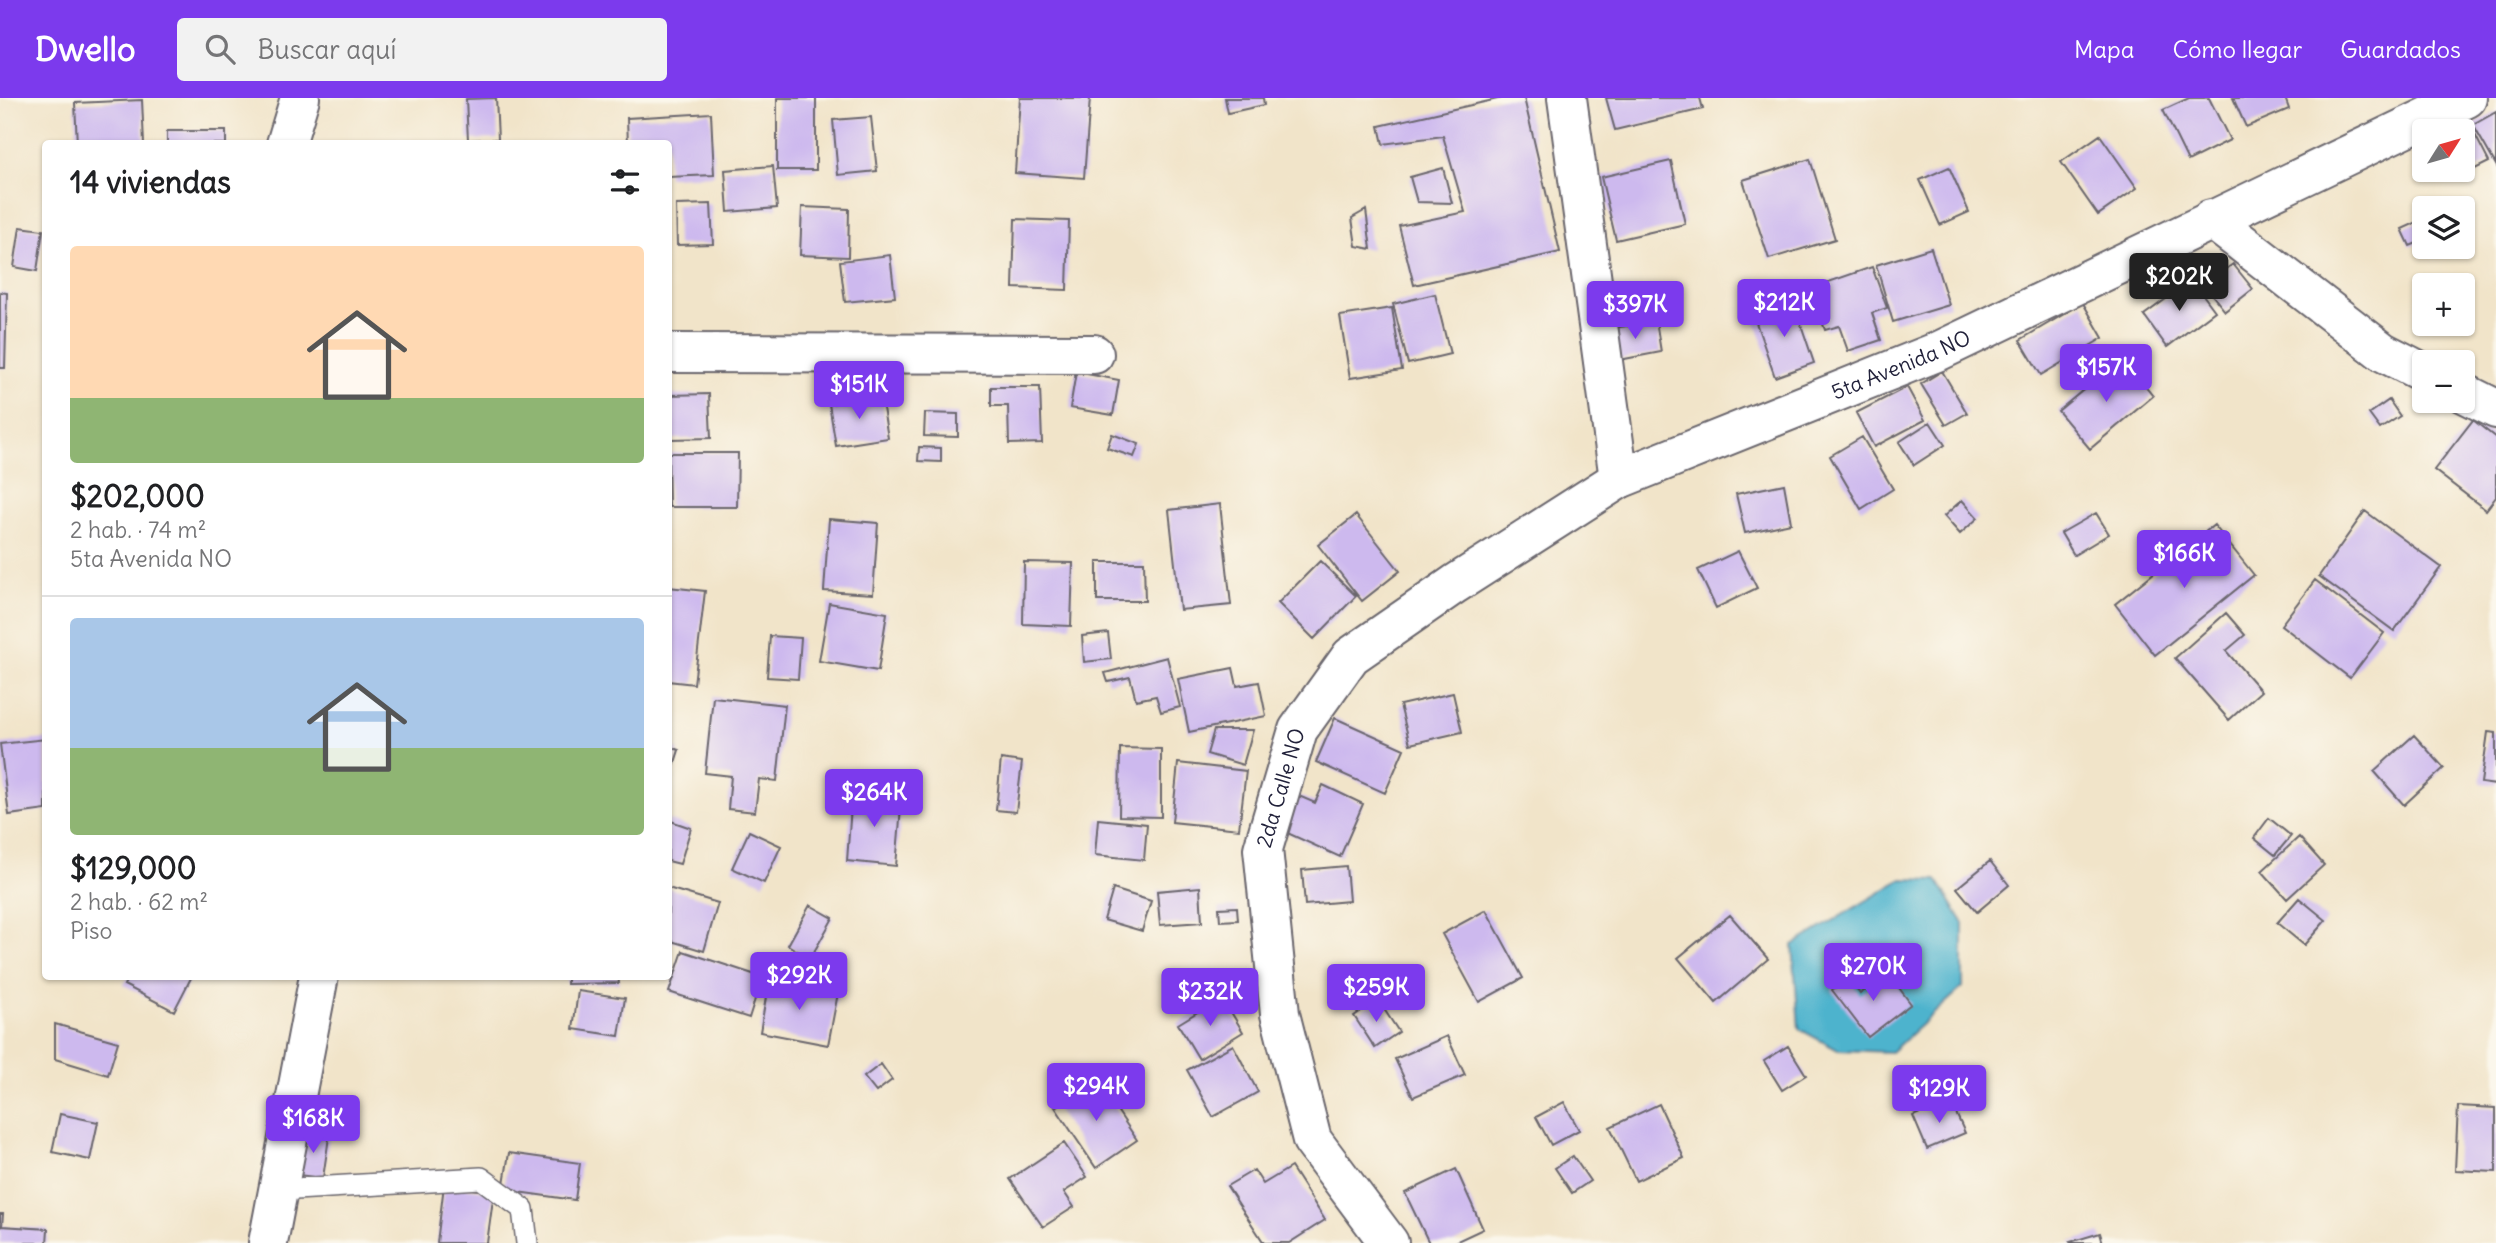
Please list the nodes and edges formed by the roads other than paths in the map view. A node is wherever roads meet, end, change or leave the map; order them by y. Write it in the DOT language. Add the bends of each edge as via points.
graph roads {
  1 [pos="300,98"];
  2 [pos="1567,98"];
  3 [pos="2467,98"];
  4 [pos="287,140"];
  5 [pos="2211,219"];
  6 [pos="672,353"];
  7 [pos="1094,354"];
  8 [pos="2412,367"];
  9 [pos="2475,398"];
  10 [pos="2496,409"];
  11 [pos="1619,479"];
  12 [pos="1351,656"];
  13 [pos="318,980"];
  14 [pos="279,1190"];
  15 [pos="268,1243"];
  16 [pos="527,1243"];
  17 [pos="1389,1243"];
  1 -- 4 [label="street"];
  2 -- 11 [label="street"];
  3 -- 5 [label="street, 5ta Avenida NO"];
  5 -- 8 [label="street" via="2383,352"];
  5 -- 11 [label="street, 5ta Avenida NO" via="1939,351"];
  6 -- 7 [label="street"];
  9 -- 10 [label="street"];
  11 -- 12 [label="street, 5ta Avenida NO"];
  12 -- 17 [label="street, 2da Calle NO" via="1298,730 1263,849 1280,1014 1312,1140"];
  13 -- 14 [label="street"];
  14 -- 15 [label="street"];
  14 -- 16 [label="lane" via="481,1178 523,1209"];
}
